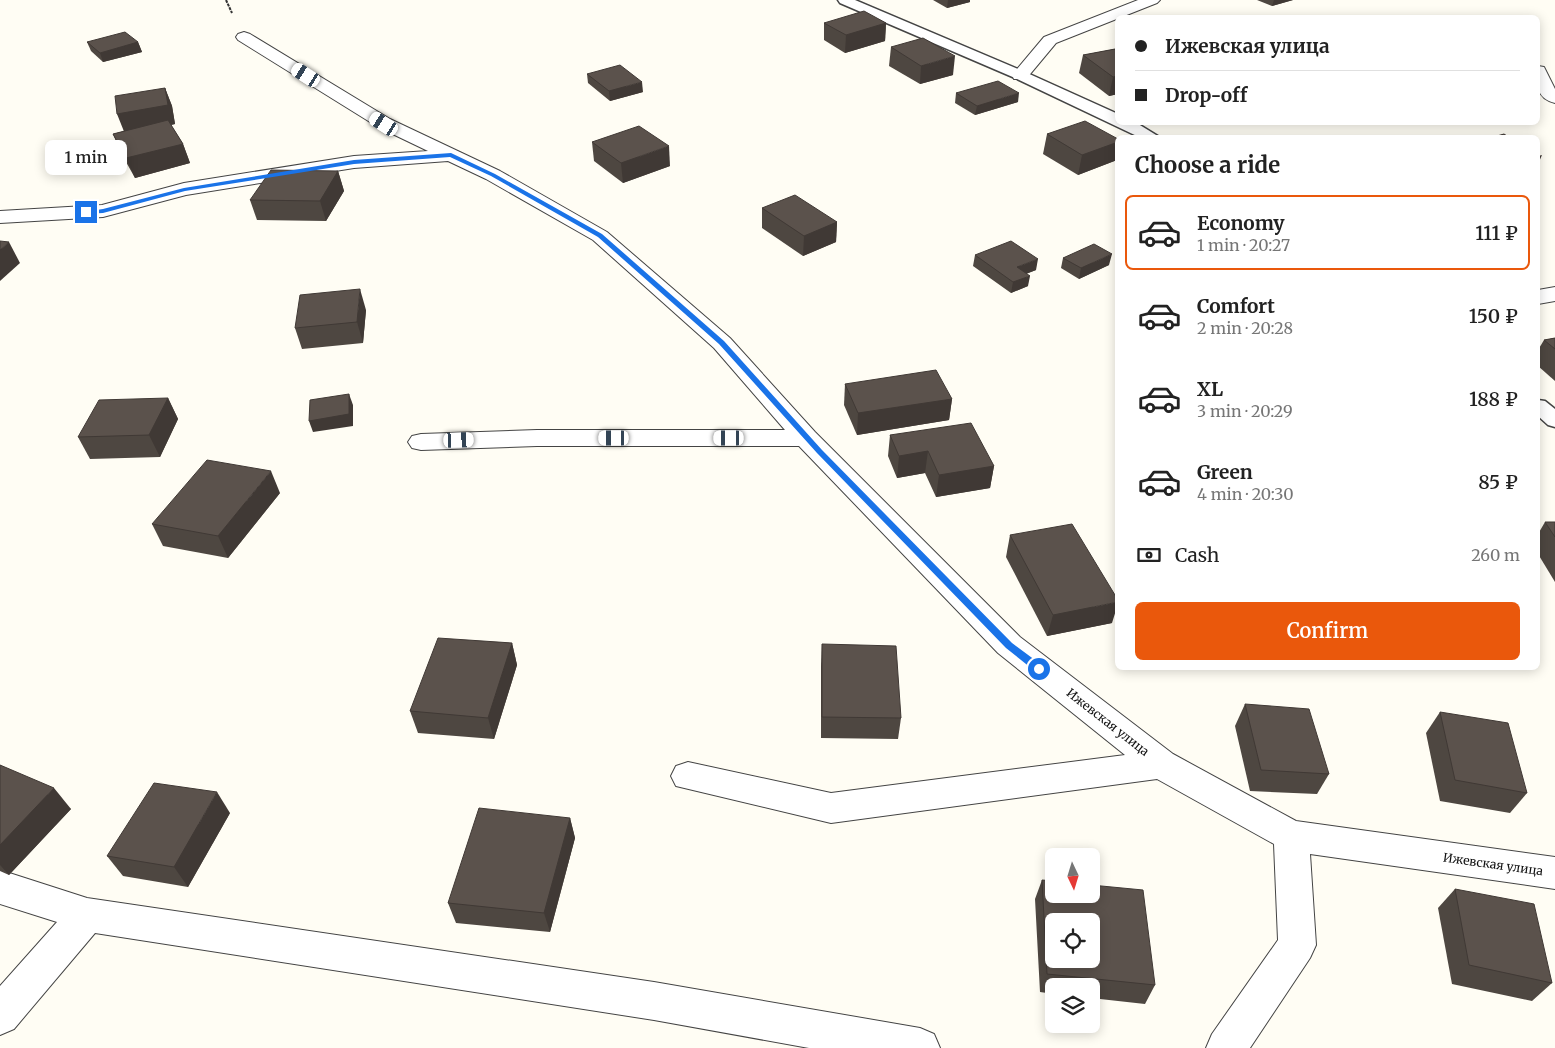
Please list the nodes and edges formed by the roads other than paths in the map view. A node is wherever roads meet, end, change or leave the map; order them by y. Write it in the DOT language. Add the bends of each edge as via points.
graph roads {
  1 [pos="844,0"];
  2 [pos="1152,0"];
  3 [pos="244,37"];
  4 [pos="1541,67"];
  5 [pos="1020,75"];
  6 [pos="1555,98"];
  7 [pos="1115,119"];
  8 [pos="1128,125"];
  9 [pos="1148,135"];
  10 [pos="451,155"];
  11 [pos="0,217"];
  12 [pos="1555,294"];
  13 [pos="1540,296"];
  14 [pos="1540,408"];
  15 [pos="1555,420"];
  16 [pos="806,438"];
  17 [pos="421,442"];
  18 [pos="1162,764"];
  19 [pos="688,776"];
  20 [pos="1291,836"];
  21 [pos="1555,873"];
  22 [pos="0,887"];
  23 [pos="87,915"];
  24 [pos="0,1015"];
  25 [pos="920,1048"];
  26 [pos="1226,1048"];
  1 -- 5 [label="lane"];
  2 -- 5 [label="street" via="1050,40"];
  3 -- 10 [label="street, Ижевская улица" via="384,124"];
  4 -- 6 [label="street" via="1549,95"];
  5 -- 7 [label="lane"];
  8 -- 9 [label="lane"];
  10 -- 11 [label="street" via="354,162 298,171 184,190 103,211"];
  10 -- 16 [label="street, Ижевская улица" via="600,236 722,343"];
  12 -- 13 [label="street"];
  14 -- 15 [label="lane"];
  16 -- 17 [label="street" via="537,438"];
  16 -- 18 [label="street, Ижевская улица" via="1009,645"];
  18 -- 19 [label="street" via="831,808"];
  18 -- 20 [label="street, Ижевская улица"];
  20 -- 21 [label="street, Ижевская улица"];
  20 -- 26 [label="street" via="1296,945"];
  22 -- 23 [label="street"];
  23 -- 24 [label="street"];
  23 -- 25 [label="street" via="654,1001"];
}
